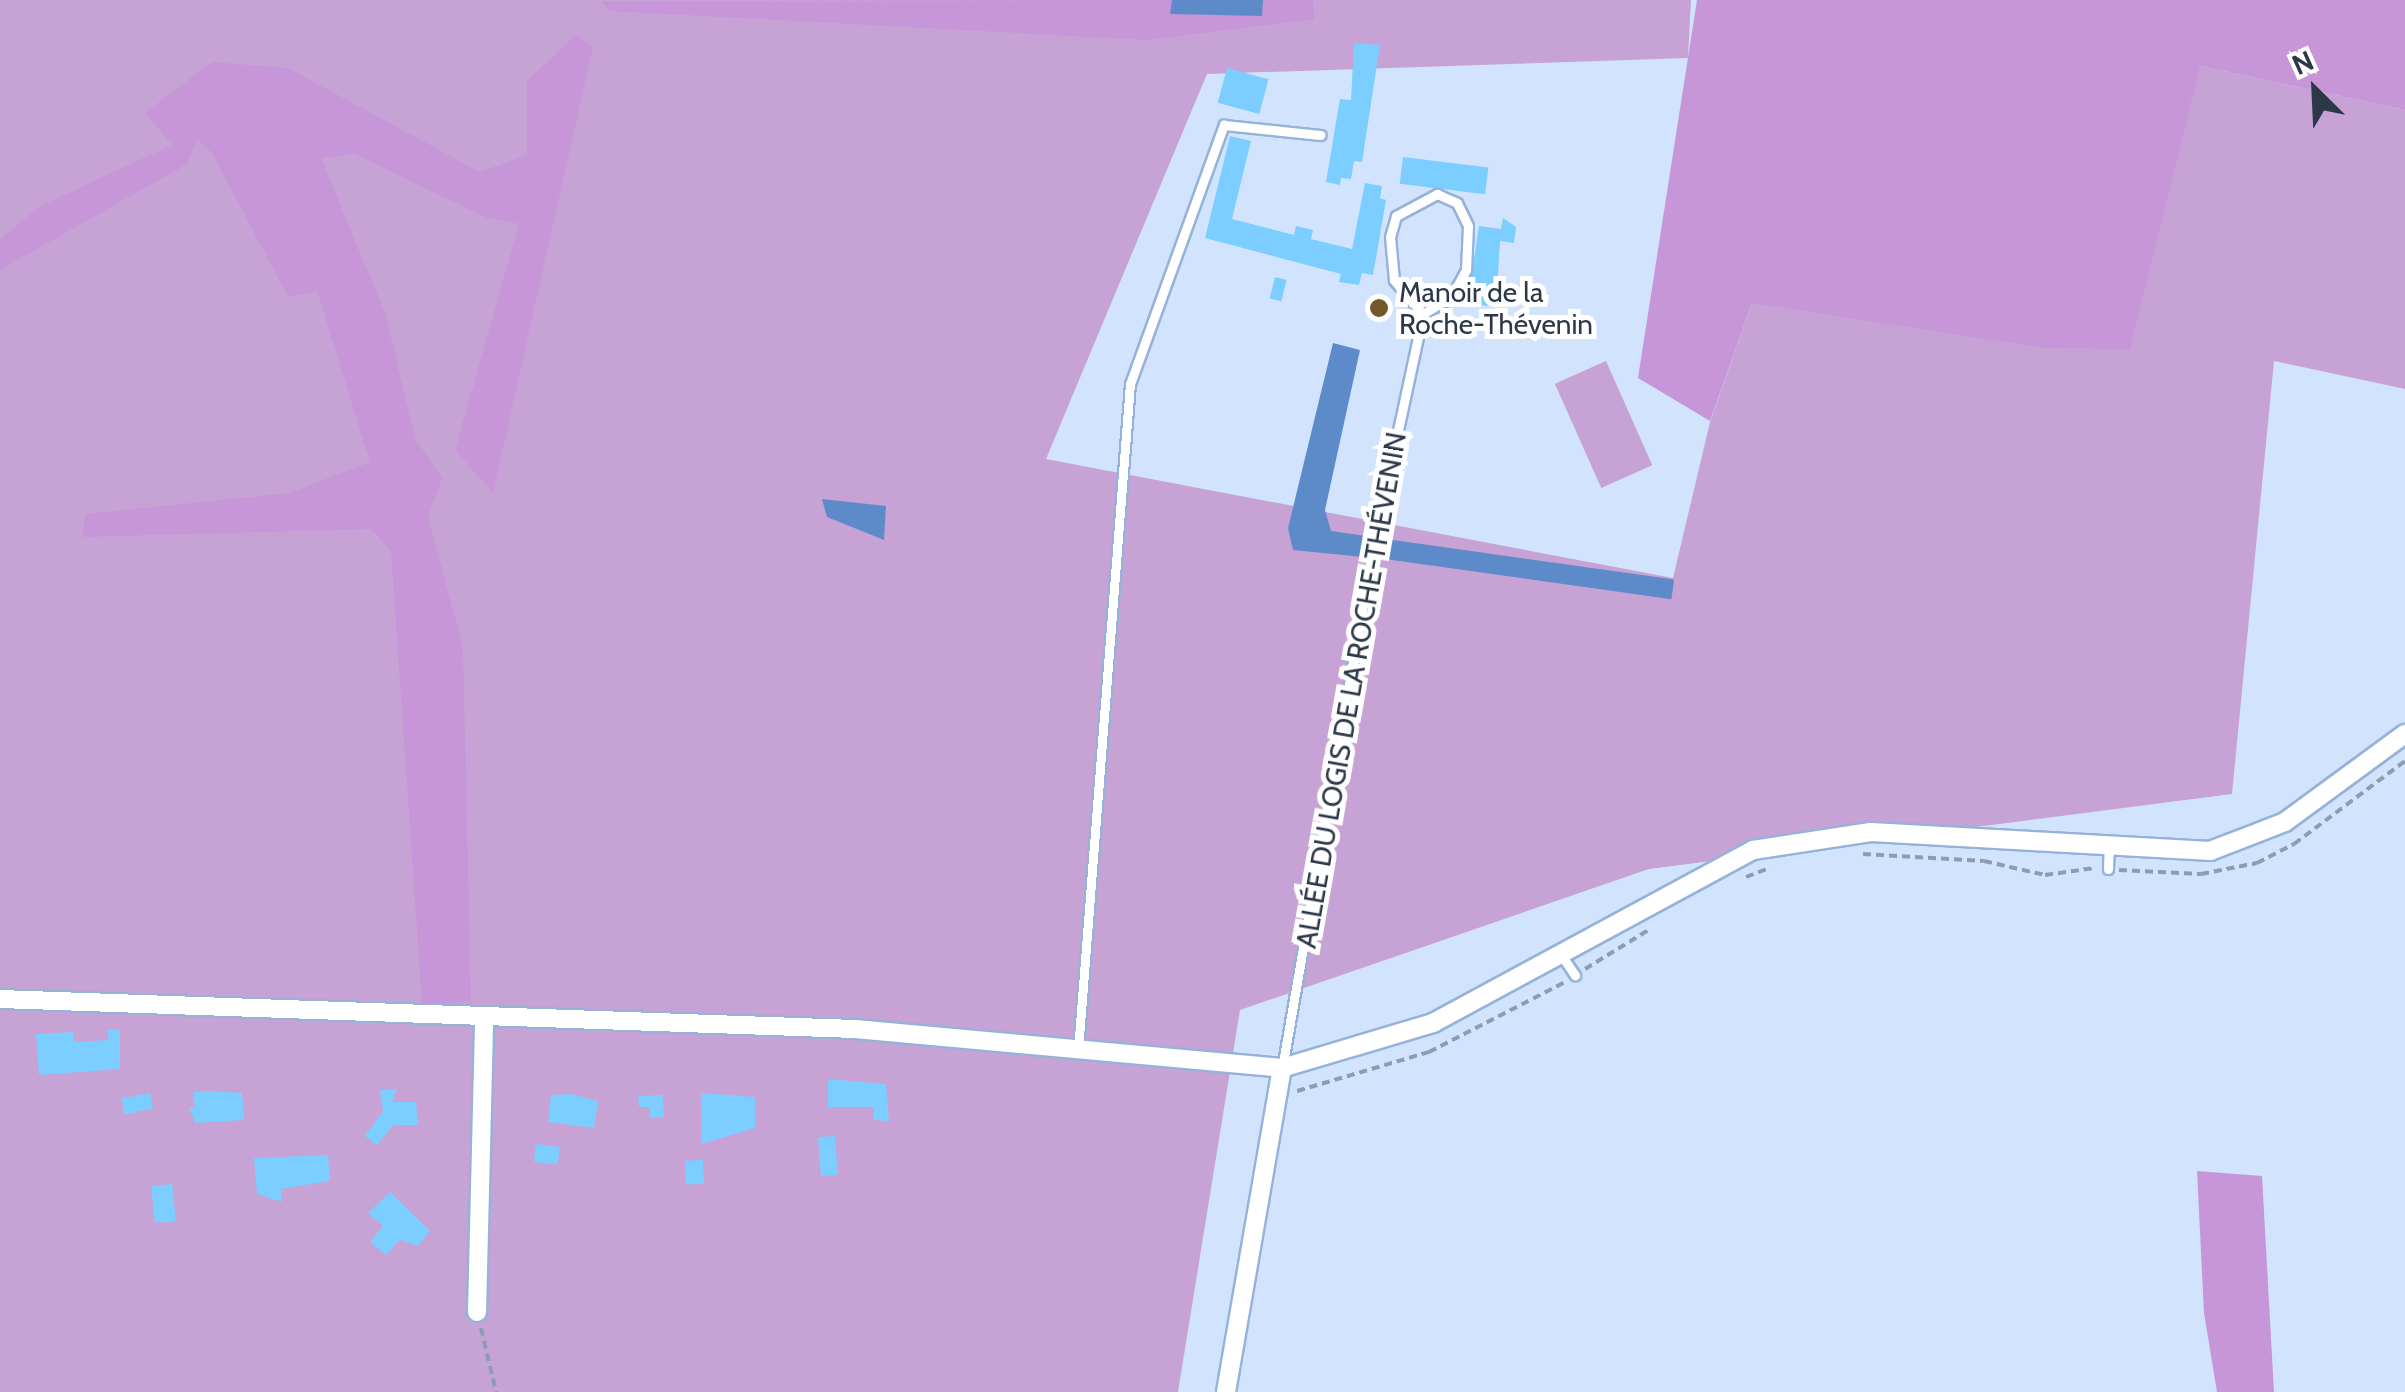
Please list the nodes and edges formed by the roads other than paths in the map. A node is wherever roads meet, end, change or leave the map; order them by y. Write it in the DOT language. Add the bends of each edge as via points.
graph roads {
  1 [pos="1320,134"];
  2 [pos="1423,314"];
  3 [pos="2405,734"];
  4 [pos="2109,845"];
  5 [pos="2108,869"];
  6 [pos="1560,953"];
  7 [pos="1574,976"];
  8 [pos="0,999"];
  9 [pos="484,1020"];
  10 [pos="1078,1050"];
  11 [pos="1282,1068"];
  12 [pos="477,1312"];
  13 [pos="1226,1392"];
  1 -- 10 [label="lane" via="1224,125 1130,384"];
  2 -- 2 [label="lane" via="1394,280 1390,237 1396,216 1437,194 1458,203 1468,226 1466,270 1451,297"];
  2 -- 11 [label="lane, ALLÉE DU LOGIS DE LA ROCHE-THÉVENIN" via="1373,547"];
  3 -- 4 [label="street" via="2249,841 2210,851"];
  4 -- 5 [label="lane"];
  4 -- 6 [label="street" via="1870,832 1806,838 1754,850 1694,878"];
  6 -- 7 [label="lane"];
  6 -- 11 [label="street" via="1434,1023"];
  8 -- 9 [label="street"];
  9 -- 10 [label="street" via="855,1029"];
  9 -- 12 [label="street"];
  10 -- 11 [label="street"];
  11 -- 13 [label="street"];
}
